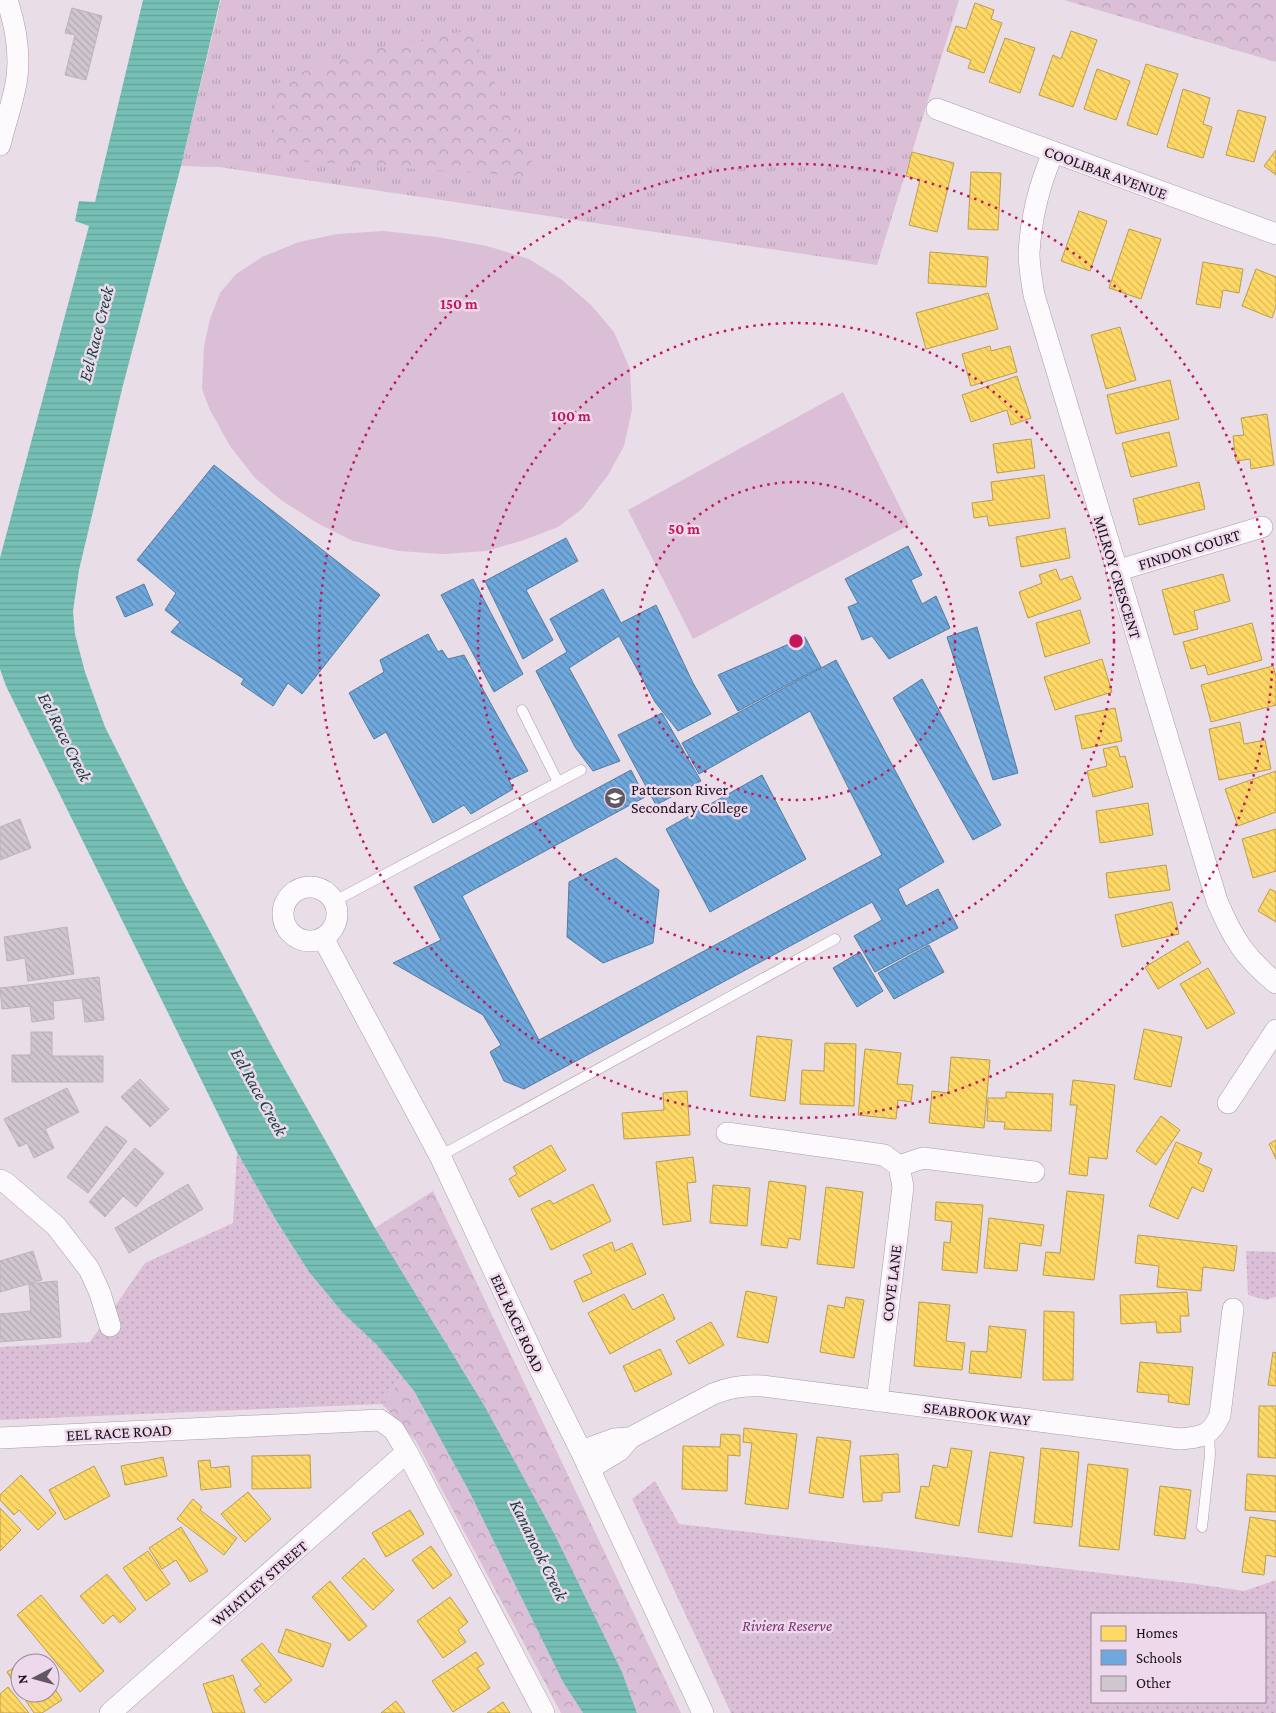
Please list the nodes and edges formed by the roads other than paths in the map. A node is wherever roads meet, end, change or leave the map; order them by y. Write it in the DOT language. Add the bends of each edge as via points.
graph roads {
  1 [pos="7,0"];
  2 [pos="937,109"];
  3 [pos="0,145"];
  4 [pos="1053,153"];
  5 [pos="1276,234"];
  6 [pos="1262,527"];
  7 [pos="1116,571"];
  8 [pos="522,710"];
  9 [pos="581,770"];
  10 [pos="558,782"];
  11 [pos="333,902"];
  12 [pos="323,938"];
  13 [pos="835,939"];
  14 [pos="1276,983"];
  15 [pos="1276,1030"];
  16 [pos="1228,1103"];
  17 [pos="727,1133"];
  18 [pos="440,1156"];
  19 [pos="899,1166"];
  20 [pos="1034,1172"];
  21 [pos="0,1180"];
  22 [pos="1233,1309"];
  23 [pos="110,1326"];
  24 [pos="877,1401"];
  25 [pos="1209,1433"];
  26 [pos="0,1438"];
  27 [pos="407,1452"];
  28 [pos="585,1460"];
  29 [pos="1202,1527"];
  30 [pos="110,1713"];
  31 [pos="544,1713"];
  32 [pos="703,1713"];
  1 -- 3 [label="street" via="14,19 17,76"];
  2 -- 4 [label="street, COOLIBAR AVENUE"];
  4 -- 5 [label="street, COOLIBAR AVENUE"];
  4 -- 7 [label="street, MILROY CRESCENT" via="1034,209 1029,255 1034,295"];
  6 -- 7 [label="street, FINDON COURT"];
  7 -- 14 [label="street, MILROY CRESCENT" via="1217,901 1229,930 1246,956"];
  8 -- 10 [label="lane"];
  9 -- 10 [label="lane"];
  10 -- 11 [label="lane"];
  11 -- 12 [label="street" via="336,921"];
  11 -- 12 [label="street" via="326,892 310,887 293,894 285,906 284,920 294,936 308,941"];
  12 -- 18 [label="street, EEL RACE ROAD"];
  13 -- 18 [label="lane"];
  15 -- 16 [label="street"];
  17 -- 19 [label="street" via="884,1155"];
  18 -- 28 [label="street, EEL RACE ROAD"];
  19 -- 20 [label="street" via="923,1158"];
  19 -- 24 [label="street, COVE LANE" via="903,1187"];
  21 -- 23 [label="street" via="56,1226 89,1269"];
  22 -- 25 [label="street" via="1220,1415"];
  24 -- 25 [label="street, SEABROOK WAY" via="1180,1439"];
  24 -- 28 [label="street, SEABROOK WAY" via="762,1386 736,1387 713,1394 630,1438 614,1439"];
  25 -- 29 [label="lane" via="1210,1455"];
  26 -- 27 [label="street, EEL RACE ROAD" via="380,1420 394,1430"];
  27 -- 30 [label="street, WHATLEY STREET"];
  27 -- 31 [label="street, EEL RACE ROAD"];
  28 -- 32 [label="street, EEL RACE ROAD"];
}
